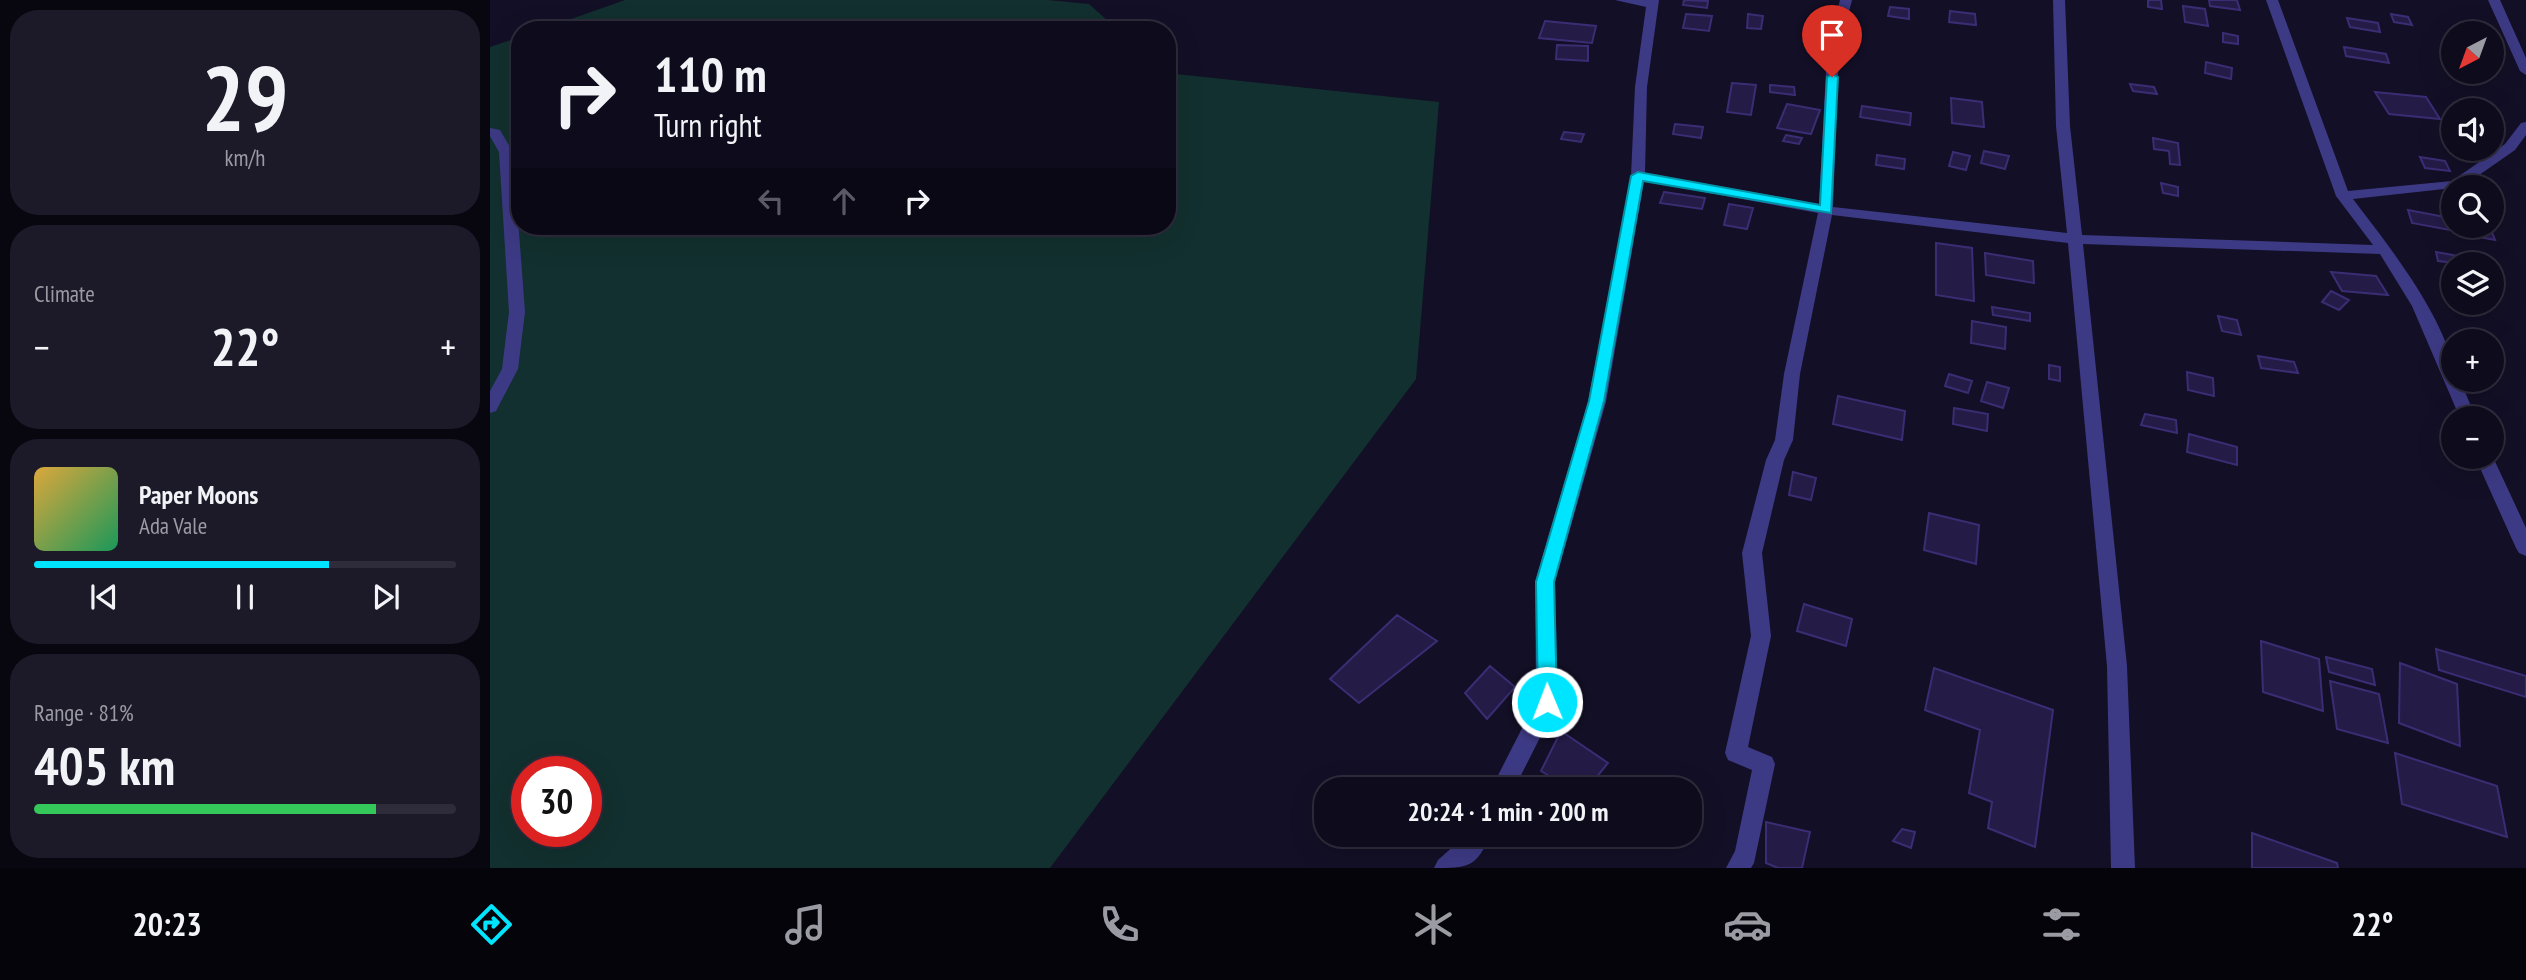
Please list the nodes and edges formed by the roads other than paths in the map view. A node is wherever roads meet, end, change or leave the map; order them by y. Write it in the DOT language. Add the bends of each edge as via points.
graph roads {
  1 [pos="1621,0"];
  2 [pos="1846,0"];
  3 [pos="2059,0"];
  4 [pos="2272,0"];
  5 [pos="2494,0"];
  6 [pos="1652,2"];
  7 [pos="2526,71"];
  8 [pos="2526,126"];
  9 [pos="490,132"];
  10 [pos="1638,176"];
  11 [pos="2343,196"];
  12 [pos="1826,210"];
  13 [pos="511,225"];
  14 [pos="512,235"];
  15 [pos="2076,239"];
  16 [pos="2385,250"];
  17 [pos="2463,406"];
  18 [pos="490,407"];
  19 [pos="2490,469"];
  20 [pos="2526,548"];
  21 [pos="1508,777"];
  22 [pos="1472,847"];
  23 [pos="1447,868"];
  24 [pos="1738,868"];
  25 [pos="2123,868"];
  1 -- 6 [label="street"];
  2 -- 12 [label="street" via="1833,51"];
  3 -- 15 [label="street" via="2063,126"];
  4 -- 11 [label="street"];
  5 -- 7 [label="street"];
  6 -- 10 [label="street" via="1641,87"];
  8 -- 11 [label="street" via="2510,147 2456,185"];
  9 -- 13 [label="street" via="506,152"];
  10 -- 12 [label="street"];
  10 -- 21 [label="street" via="1597,401 1545,582 1547,702"];
  11 -- 16 [label="street"];
  12 -- 15 [label="street"];
  12 -- 24 [label="street" via="1792,374 1784,440 1752,553 1761,636 1735,752 1764,764 1746,855"];
  14 -- 18 [label="street" via="517,312 510,369"];
  15 -- 16 [label="street"];
  15 -- 25 [label="street" via="2117,666"];
  16 -- 17 [label="street" via="2420,306"];
  19 -- 20 [label="street"];
  22 -- 23 [label="street"];
}
